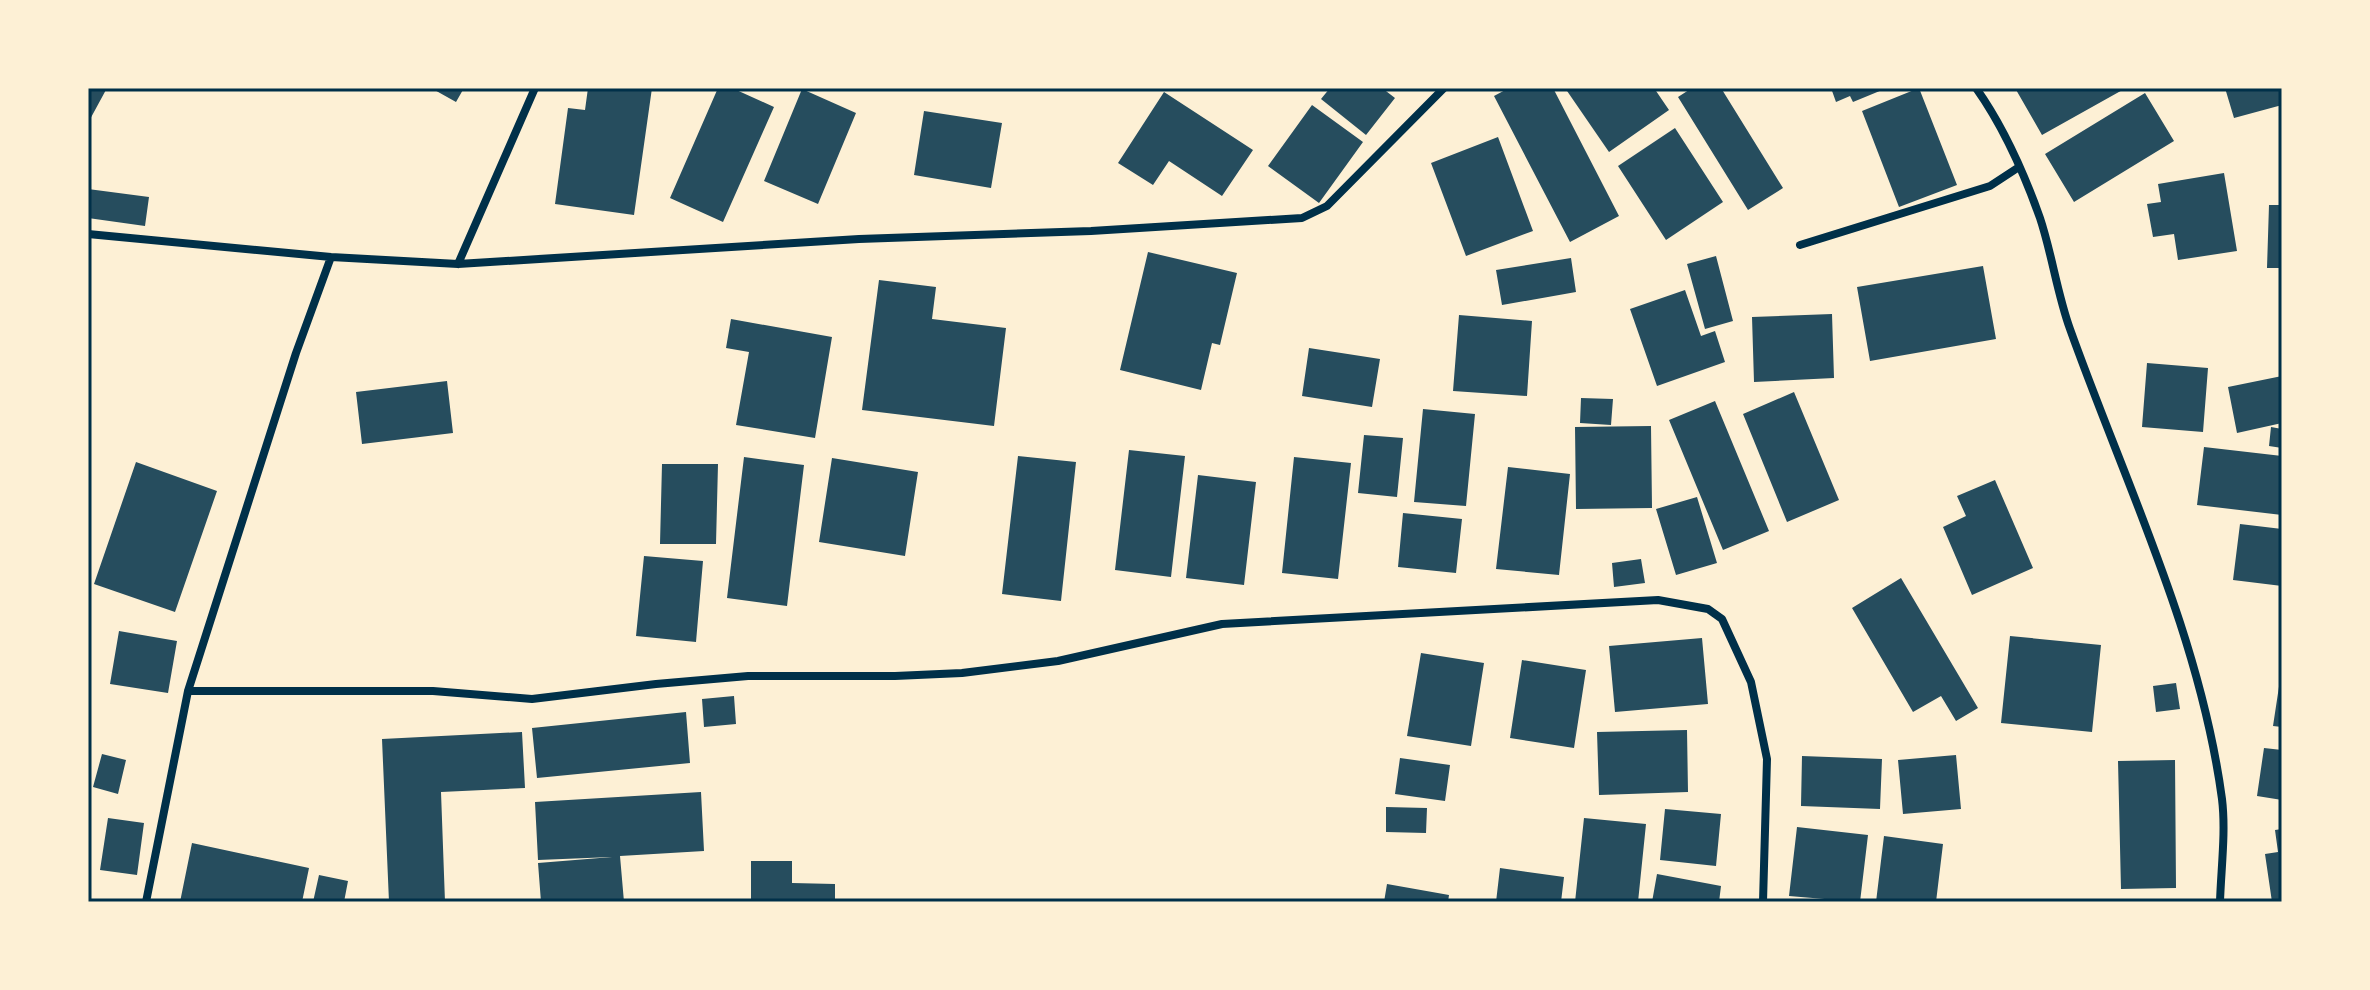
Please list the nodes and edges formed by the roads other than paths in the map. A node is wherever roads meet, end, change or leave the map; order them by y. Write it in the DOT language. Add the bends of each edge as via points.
graph roads {
  1 [pos="535,88"];
  2 [pos="1444,88"];
  3 [pos="1976,88"];
  4 [pos="2019,167"];
  5 [pos="88,234"];
  6 [pos="1800,245"];
  7 [pos="331,257"];
  8 [pos="458,264"];
  9 [pos="188,691"];
  10 [pos="146,902"];
  11 [pos="1763,902"];
  12 [pos="2220,902"];
  1 -- 8 [label="street"];
  2 -- 8 [label="street" via="1327,206 1302,218"];
  3 -- 4 [label="street"];
  4 -- 6 [label="street" via="1990,186"];
  4 -- 12 [label="street" via="2040,219 2068,325 2173,601 2207,714 2222,803"];
  5 -- 7 [label="street"];
  7 -- 8 [label="street"];
  7 -- 9 [label="street"];
  9 -- 10 [label="street"];
  9 -- 11 [label="street" via="433,691 532,699 748,676 962,673 1058,661 1222,624 1658,600 1708,609 1722,619 1751,682 1767,759"];
}
